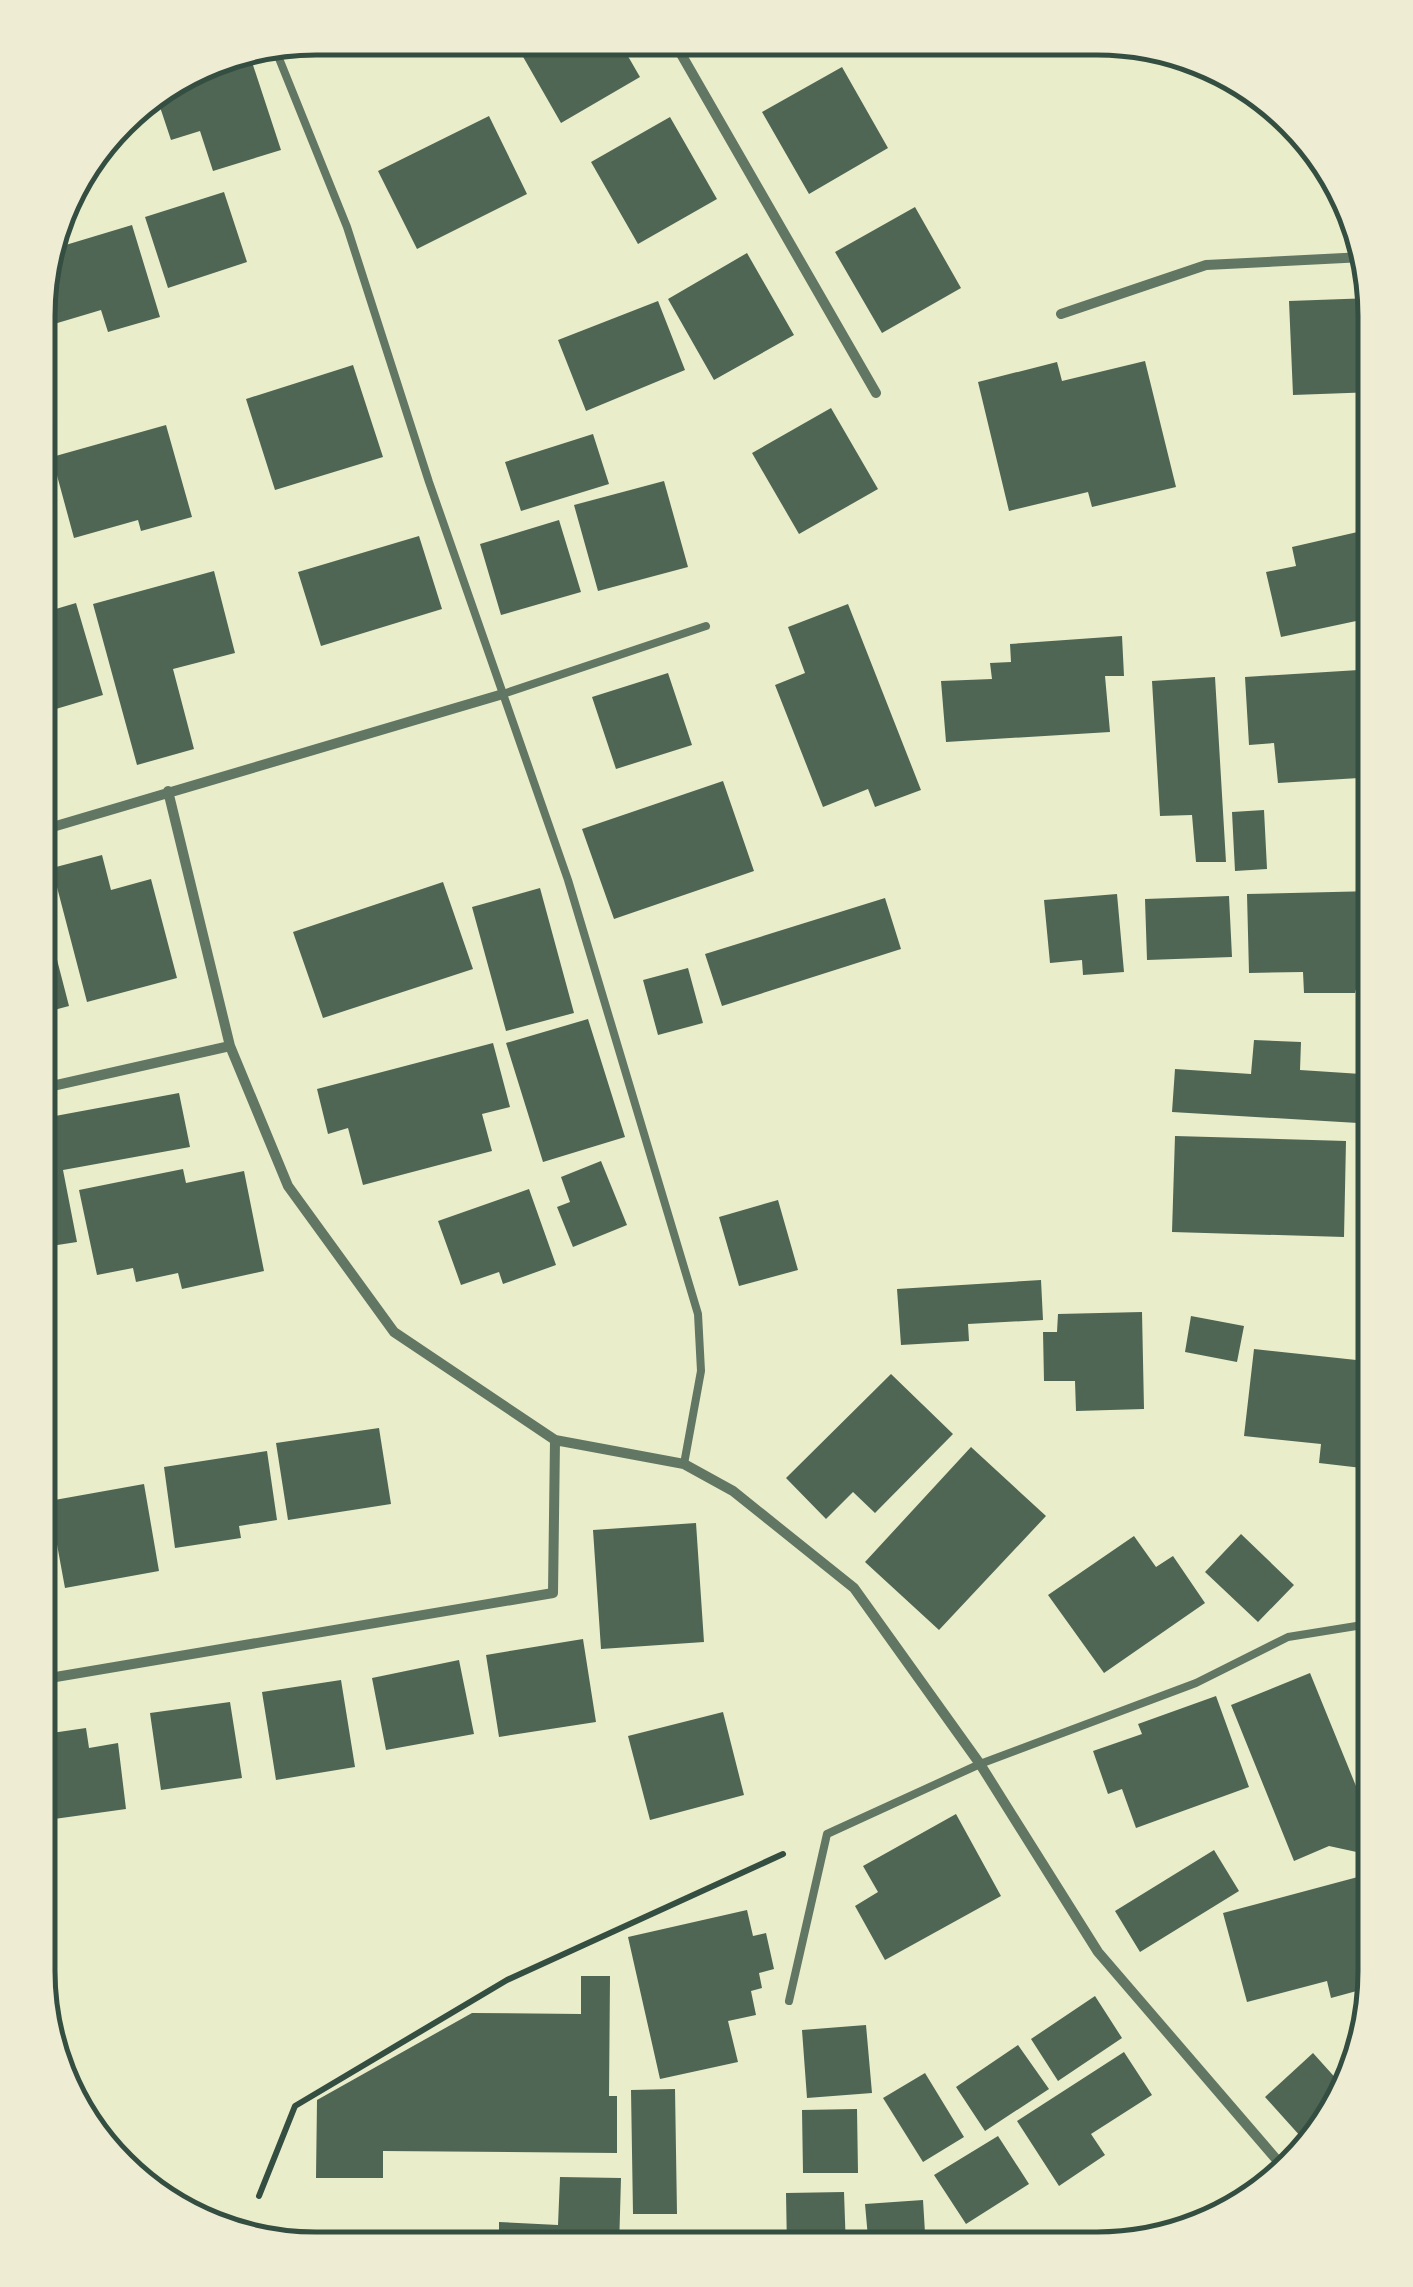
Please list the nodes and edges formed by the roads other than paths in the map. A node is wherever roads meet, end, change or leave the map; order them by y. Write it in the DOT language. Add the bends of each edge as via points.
graph roads {
  1 [pos="682,56"];
  2 [pos="279,58"];
  3 [pos="1351,258"];
  4 [pos="1061,314"];
  5 [pos="876,393"];
  6 [pos="706,626"];
  7 [pos="503,694"];
  8 [pos="168,791"];
  9 [pos="55,826"];
  10 [pos="230,1046"];
  11 [pos="55,1086"];
  12 [pos="555,1440"];
  13 [pos="684,1464"];
  14 [pos="1357,1626"];
  15 [pos="55,1677"];
  16 [pos="980,1764"];
  17 [pos="788,2001"];
  18 [pos="1276,2160"];
  1 -- 5 [label="street"];
  2 -- 7 [label="lane" via="346,227"];
  3 -- 4 [label="street" via="1206,264"];
  6 -- 7 [label="lane"];
  7 -- 8 [label="street"];
  7 -- 13 [label="lane" via="568,880 698,1314 701,1371"];
  8 -- 9 [label="street"];
  8 -- 10 [label="street"];
  10 -- 11 [label="street"];
  10 -- 12 [label="street" via="288,1186 394,1332"];
  12 -- 13 [label="street"];
  12 -- 15 [label="street" via="553,1593"];
  13 -- 16 [label="street" via="734,1491 854,1588"];
  14 -- 16 [label="lane" via="1288,1637 1196,1683"];
  16 -- 17 [label="lane" via="827,1834"];
  16 -- 18 [label="street" via="1098,1952"];
}
